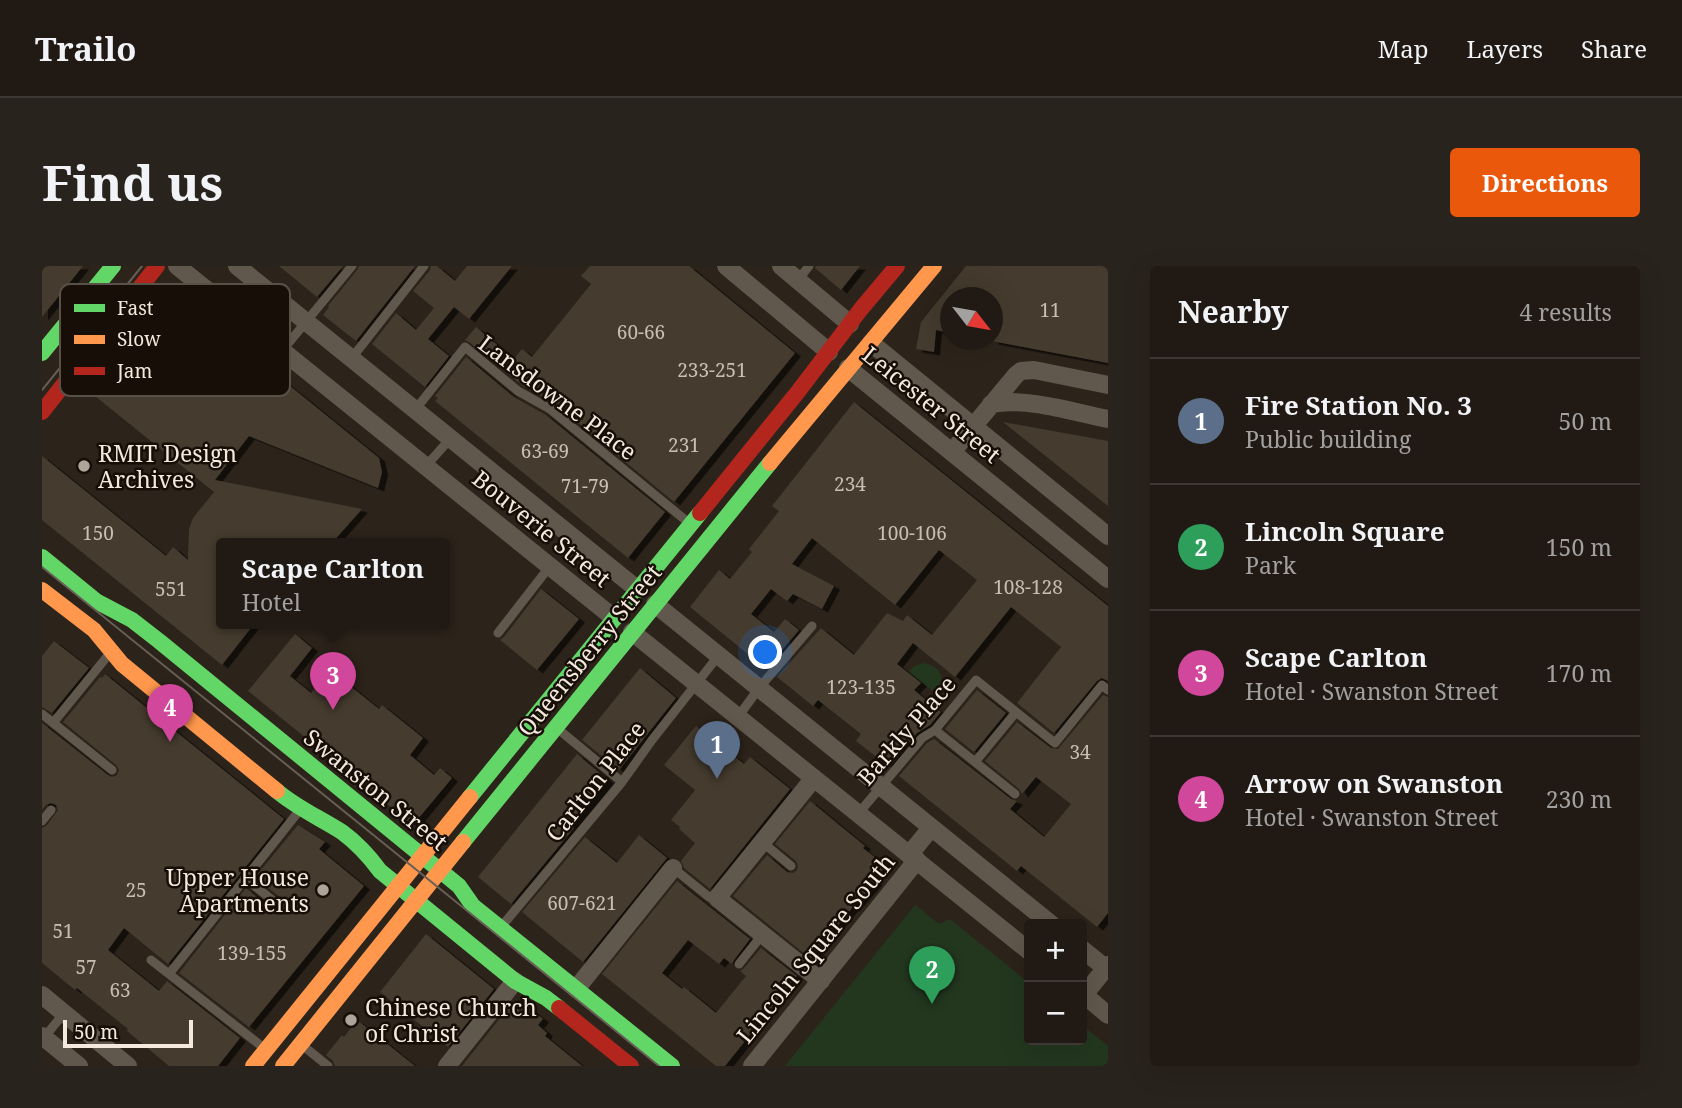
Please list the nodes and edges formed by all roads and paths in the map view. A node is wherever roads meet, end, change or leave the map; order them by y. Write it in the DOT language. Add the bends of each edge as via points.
graph roads {
  1 [pos="113,266"];
  2 [pos="157,266"];
  3 [pos="177,266"];
  4 [pos="237,266"];
  5 [pos="352,266"];
  6 [pos="424,266"];
  7 [pos="726,266"];
  8 [pos="781,266"];
  9 [pos="897,266"];
  10 [pos="934,266"];
  11 [pos="804,273"];
  12 [pos="98,284"];
  13 [pos="143,284"];
  14 [pos="199,284"];
  15 [pos="259,284"];
  16 [pos="290,309"];
  17 [pos="306,322"];
  18 [pos="850,324"];
  19 [pos="60,331"];
  20 [pos="290,341"];
  21 [pos="871,343"];
  22 [pos="829,352"];
  23 [pos="42,353"];
  24 [pos="290,357"];
  25 [pos="351,359"];
  26 [pos="848,368"];
  27 [pos="1108,385"];
  28 [pos="60,389"];
  29 [pos="797,393"];
  30 [pos="991,404"];
  31 [pos="815,408"];
  32 [pos="415,410"];
  33 [pos="42,412"];
  34 [pos="1108,419"];
  35 [pos="973,427"];
  36 [pos="450,439"];
  37 [pos="952,452"];
  38 [pos="426,466"];
  39 [pos="691,524"];
  40 [pos="1108,536"];
  41 [pos="709,539"];
  42 [pos="42,557"];
  43 [pos="550,566"];
  44 [pos="1108,579"];
  45 [pos="637,589"];
  46 [pos="42,590"];
  47 [pos="656,604"];
  48 [pos="614,618"];
  49 [pos="812,626"];
  50 [pos="632,632"];
  51 [pos="498,633"];
  52 [pos="111,651"];
  53 [pos="719,655"];
  54 [pos="696,683"];
  55 [pos="1105,687"];
  56 [pos="759,688"];
  57 [pos="1016,712"];
  58 [pos="538,713"];
  59 [pos="42,714"];
  60 [pos="738,717"];
  61 [pos="53,723"];
  62 [pos="556,727"];
  63 [pos="938,733"];
  64 [pos="975,762"];
  65 [pos="112,771"];
  66 [pos="814,778"];
  67 [pos="622,782"];
  68 [pos="881,787"];
  69 [pos="1015,794"];
  70 [pos="51,810"];
  71 [pos="300,810"];
  72 [pos="858,814"];
  73 [pos="42,821"];
  74 [pos="931,828"];
  75 [pos="762,842"];
  76 [pos="423,856"];
  77 [pos="913,857"];
  78 [pos="791,866"];
  79 [pos="673,868"];
  80 [pos="440,871"];
  81 [pos="245,878"];
  82 [pos="399,886"];
  83 [pos="717,898"];
  84 [pos="417,901"];
  85 [pos="282,908"];
  86 [pos="1045,919"];
  87 [pos="500,929"];
  88 [pos="762,934"];
  89 [pos="1024,947"];
  90 [pos="1087,953"];
  91 [pos="151,960"];
  92 [pos="739,964"];
  93 [pos="1107,968"];
  94 [pos="169,974"];
  95 [pos="515,981"];
  96 [pos="821,981"];
  97 [pos="576,989"];
  98 [pos="1087,990"];
  99 [pos="42,995"];
  100 [pos="1087,997"];
  101 [pos="1107,1012"];
  102 [pos="64,1013"];
  103 [pos="43,1038"];
  104 [pos="301,1044"];
  105 [pos="266,1050"];
  106 [pos="284,1065"];
  107 [pos="79,1066"];
  108 [pos="128,1066"];
  109 [pos="253,1066"];
  110 [pos="328,1066"];
  111 [pos="447,1066"];
  112 [pos="631,1066"];
  113 [pos="672,1066"];
  114 [pos="752,1066"];
  1 -- 12 [label="main road"];
  2 -- 13 [label="main road"];
  3 -- 14 [label="street, Bouverie Street"];
  4 -- 15 [label="street, Bouverie Street"];
  5 -- 17 [label="lane"];
  6 -- 25 [label="lane"];
  7 -- 22 [label="street, Leicester Street"];
  8 -- 11 [label="street, Leicester Street"];
  9 -- 18 [label="main road, Queensberry Street"];
  10 -- 21 [label="main road, Queensberry Street"];
  11 -- 18 [label="street, Leicester Street"];
  16 -- 17 [label="street, Bouverie Street"];
  17 -- 20 [label="lane"];
  17 -- 25 [label="street, Bouverie Street"];
  18 -- 21 [label="main road, Leicester Street"];
  18 -- 22 [label="main road, Queensberry Street"];
  19 -- 23 [label="main road"];
  21 -- 26 [label="main road, Queensberry Street"];
  21 -- 35 [label="street, Leicester Street"];
  22 -- 26 [label="main road, Leicester Street"];
  22 -- 29 [label="main road, Queensberry Street"];
  24 -- 38 [label="street, Bouverie Street"];
  25 -- 32 [label="street, Bouverie Street"];
  26 -- 31 [label="main road, Queensberry Street"];
  26 -- 37 [label="street, Leicester Street"];
  27 -- 30 [label="street" via="1021,371"];
  28 -- 33 [label="main road"];
  29 -- 31 [label="main road"];
  29 -- 39 [label="main road, Queensberry Street"];
  30 -- 34 [label="street" via="1026,403"];
  30 -- 35 [label="street"];
  31 -- 41 [label="main road, Queensberry Street"];
  32 -- 36 [label="street, Bouverie Street"];
  32 -- 39 [label="lane, Lansdowne Place" via="465,347 518,391 550,409"];
  35 -- 37 [label="street"];
  35 -- 40 [label="street, Leicester Street"];
  36 -- 38 [label="lane"];
  36 -- 45 [label="street, Bouverie Street"];
  37 -- 44 [label="street, Leicester Street"];
  38 -- 43 [label="street, Bouverie Street"];
  39 -- 41 [label="main road"];
  39 -- 45 [label="main road, Queensberry Street"];
  41 -- 47 [label="main road, Queensberry Street"];
  42 -- 76 [label="main road, Swanston Street" via="96,601 132,620"];
  43 -- 48 [label="street, Bouverie Street"];
  43 -- 51 [label="lane"];
  45 -- 47 [label="main road, Bouverie Street"];
  45 -- 48 [label="main road, Queensberry Street"];
  46 -- 52 [label="main road" via="94,630"];
  47 -- 50 [label="main road, Queensberry Street"];
  47 -- 53 [label="street, Bouverie Street"];
  48 -- 50 [label="main road, Bouverie Street"];
  48 -- 58 [label="main road, Queensberry Street"];
  49 -- 56 [label="lane"];
  50 -- 54 [label="street, Bouverie Street"];
  50 -- 62 [label="main road, Queensberry Street"];
  52 -- 61 [label="lane"];
  52 -- 71 [label="main road"];
  53 -- 54 [label="lane, Carlton Place"];
  53 -- 56 [label="street, Bouverie Street"];
  54 -- 60 [label="street, Bouverie Street"];
  54 -- 67 [label="lane, Carlton Place"];
  55 -- 57 [label="lane, Barkly Place" via="1055,743"];
  56 -- 60 [label="lane"];
  56 -- 68 [label="street, Bouverie Street"];
  57 -- 63 [label="lane, Barkly Place" via="975,680"];
  57 -- 64 [label="lane"];
  58 -- 62 [label="main road"];
  58 -- 76 [label="main road, Queensberry Street"];
  59 -- 61 [label="lane"];
  60 -- 66 [label="street, Bouverie Street"];
  61 -- 65 [label="lane"];
  62 -- 67 [label="lane"];
  62 -- 80 [label="main road, Queensberry Street"];
  63 -- 64 [label="lane, Barkly Place"];
  63 -- 68 [label="lane, Barkly Place" via="922,738"];
  64 -- 69 [label="lane, Barkly Place"];
  66 -- 72 [label="street, Bouverie Street"];
  66 -- 75 [label="street"];
  67 -- 87 [label="lane, Carlton Place"];
  68 -- 72 [label="lane, Barkly Place"];
  68 -- 74 [label="street, Bouverie Street"];
  70 -- 73 [label="lane"];
  71 -- 81 [label="lane"];
  71 -- 82 [label="main road" via="341,832"];
  72 -- 77 [label="street, Bouverie Street"];
  74 -- 77 [label="street"];
  74 -- 86 [label="street, Bouverie Street"];
  75 -- 78 [label="lane"];
  75 -- 83 [label="street"];
  76 -- 80 [label="main road, Swanston Street"];
  76 -- 82 [label="main road, Queensberry Street"];
  77 -- 89 [label="street, Bouverie Street"];
  77 -- 96 [label="street, Lincoln Square South"];
  79 -- 83 [label="lane" via="709,897"];
  79 -- 97 [label="street"];
  80 -- 84 [label="main road, Queensberry Street"];
  80 -- 87 [label="main road, Swanston Street"];
  81 -- 85 [label="lane"];
  81 -- 94 [label="lane"];
  82 -- 84 [label="main road"];
  82 -- 105 [label="main road, Queensberry Street"];
  83 -- 88 [label="street"];
  84 -- 95 [label="main road"];
  84 -- 104 [label="main road, Queensberry Street"];
  87 -- 97 [label="main road, Swanston Street"];
  88 -- 92 [label="lane"];
  88 -- 96 [label="street"];
  90 -- 93 [label="street"];
  91 -- 94 [label="lane"];
  93 -- 98 [label="street"];
  94 -- 105 [label="lane"];
  95 -- 111 [label="street"];
  95 -- 112 [label="main road" via="547,998"];
  96 -- 114 [label="street, Lincoln Square South"];
  97 -- 113 [label="main road, Swanston Street"];
  99 -- 102 [label="street"];
  100 -- 101 [label="street"];
  102 -- 103 [label="lane"];
  102 -- 108 [label="street"];
  103 -- 107 [label="street"];
  104 -- 106 [label="main road, Queensberry Street"];
  104 -- 110 [label="lane"];
  105 -- 106 [label="lane"];
  105 -- 109 [label="main road, Queensberry Street"];
}
